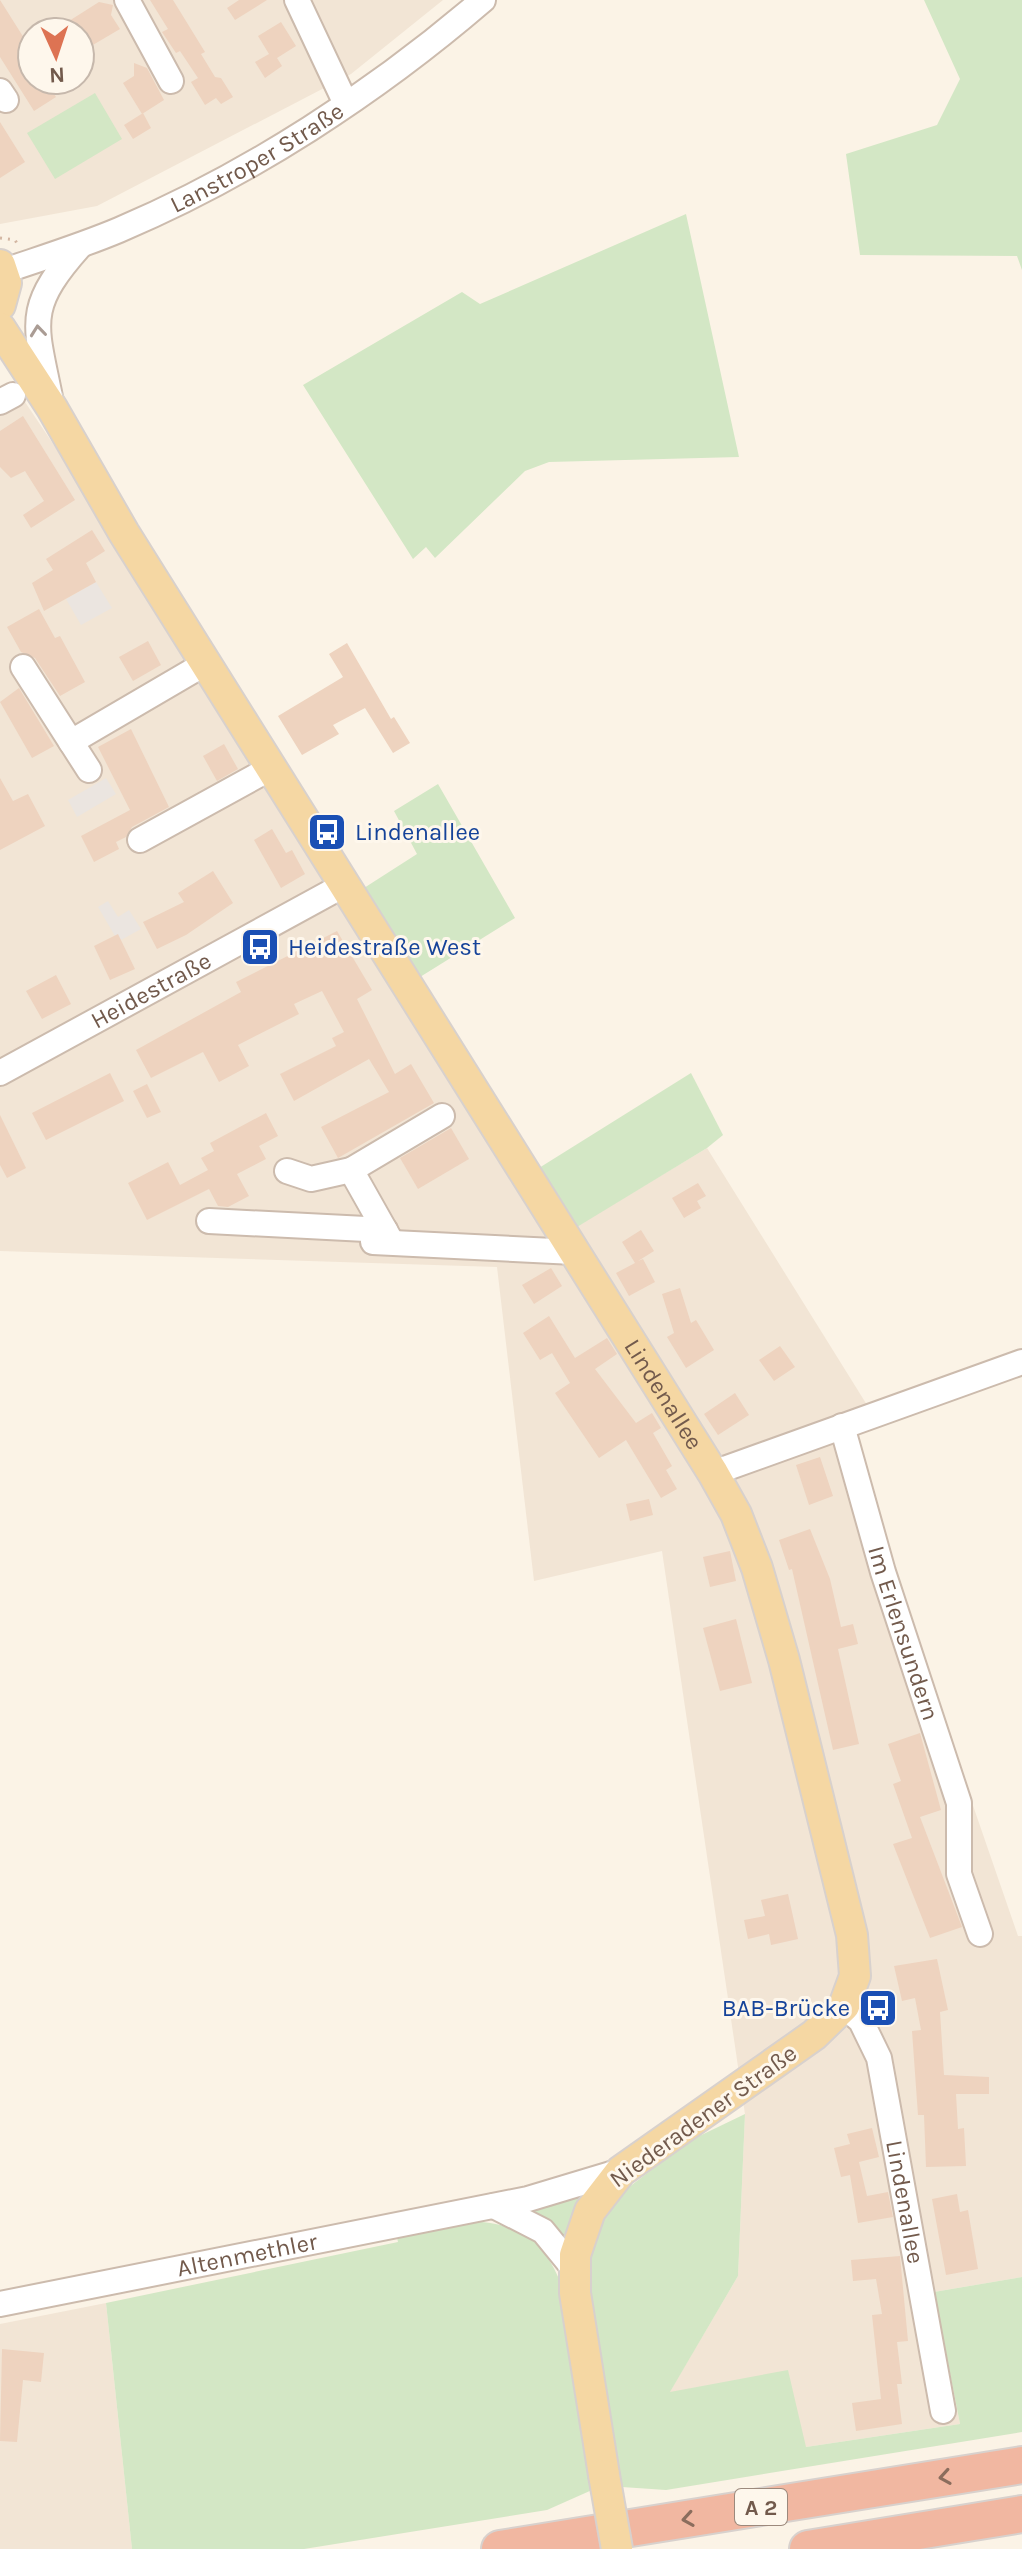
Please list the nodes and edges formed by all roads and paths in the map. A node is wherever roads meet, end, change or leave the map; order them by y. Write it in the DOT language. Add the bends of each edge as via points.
graph roads {
  1 [pos="127,0"];
  2 [pos="297,0"];
  3 [pos="483,0"];
  4 [pos="171,81"];
  5 [pos="346,104"];
  6 [pos="82,244"];
  7 [pos="2,268"];
  8 [pos="0,305"];
  9 [pos="0,328"];
  10 [pos="52,408"];
  11 [pos="206,663"];
  12 [pos="23,667"];
  13 [pos="71,742"];
  14 [pos="271,768"];
  15 [pos="89,770"];
  16 [pos="140,840"];
  17 [pos="344,885"];
  18 [pos="0,1073"];
  19 [pos="442,1116"];
  20 [pos="351,1170"];
  21 [pos="287,1171"];
  22 [pos="209,1221"];
  23 [pos="384,1239"];
  24 [pos="574,1252"];
  25 [pos="1022,1362"];
  26 [pos="842,1426"];
  27 [pos="713,1473"];
  28 [pos="980,1934"];
  29 [pos="844,2006"];
  30 [pos="621,2171"];
  31 [pos="494,2206"];
  32 [pos="574,2269"];
  33 [pos="0,2304"];
  34 [pos="943,2411"];
  35 [pos="1022,2465"];
  36 [pos="1022,2514"];
  37 [pos="500,2549"];
  38 [pos="617,2549"];
  39 [pos="808,2549"];
  1 -- 4 [label="street"];
  2 -- 5 [label="street"];
  3 -- 5 [label="street, Lanstroper Straße"];
  5 -- 6 [label="street, Lanstroper Straße" via="213,183"];
  6 -- 7 [label="street, Lanstroper Straße"];
  10 -- 6 [label="street, Lindenallee, one-way" via="37,314 52,280"];
  7 -- 8 [label="main road" via="6,283"];
  9 -- 10 [label="main road, Lindenallee"];
  10 -- 11 [label="main road, Lindenallee"];
  11 -- 13 [label="street"];
  11 -- 14 [label="main road, Lindenallee"];
  12 -- 13 [label="street"];
  13 -- 15 [label="street"];
  14 -- 16 [label="street"];
  14 -- 17 [label="main road, Lindenallee"];
  17 -- 18 [label="street, Heidestraße"];
  17 -- 24 [label="main road, Lindenallee"];
  19 -- 20 [label="street"];
  20 -- 21 [label="street" via="311,1179"];
  20 -- 23 [label="street"];
  22 -- 23 [label="street"];
  23 -- 24 [label="street"];
  24 -- 27 [label="main road, Lindenallee"];
  25 -- 26 [label="street"];
  26 -- 27 [label="street"];
  26 -- 28 [label="street, Im Erlensundern" via="883,1572 959,1803 959,1874"];
  27 -- 29 [label="main road, Lindenallee" via="736,1514 765,1594 822,1806 852,1935 855,1976"];
  29 -- 30 [label="main road, Niederadener Straße" via="814,2035"];
  29 -- 34 [label="street, Lindenallee" via="861,2021 879,2058"];
  30 -- 31 [label="street, Altenmethler"];
  30 -- 32 [label="main road, Niederadener Straße" via="590,2211"];
  31 -- 32 [label="street" via="543,2231"];
  31 -- 33 [label="street, Altenmethler"];
  32 -- 38 [label="main road, Niederadener Straße, bridge"];
  35 -- 37 [label="highway, A 2, one-way"];
  36 -- 39 [label="highway, A 2"];
}
